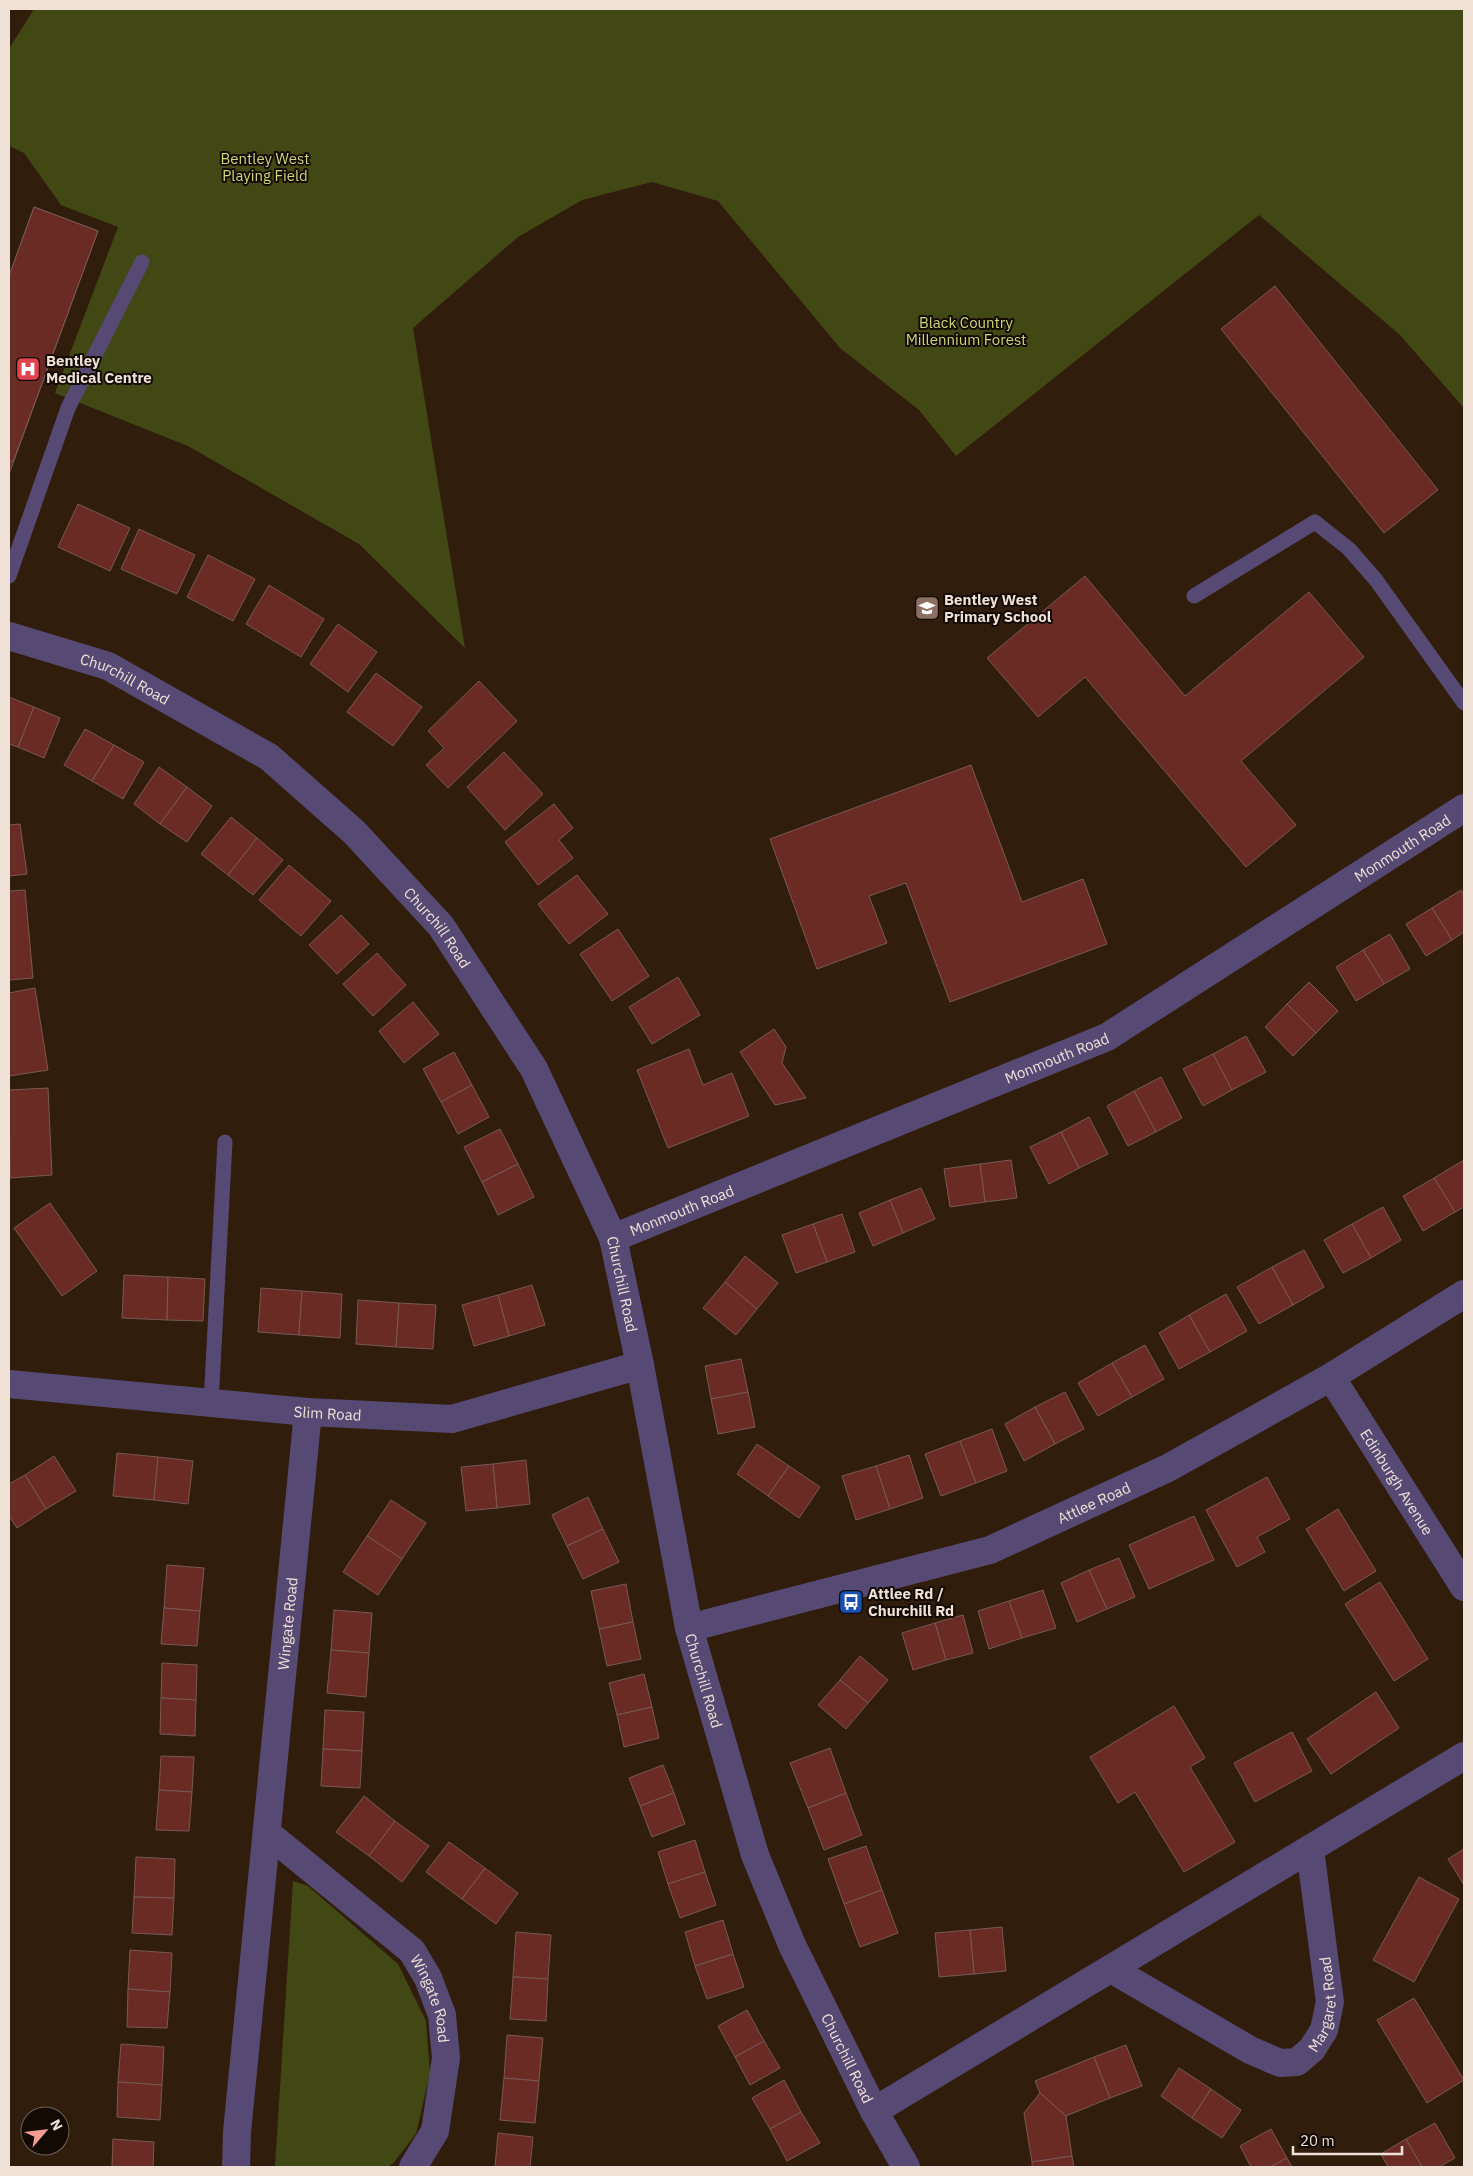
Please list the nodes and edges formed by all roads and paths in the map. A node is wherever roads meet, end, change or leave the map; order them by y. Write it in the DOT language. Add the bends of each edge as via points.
graph roads {
  1 [pos="142,262"];
  2 [pos="9,576"];
  3 [pos="1194,596"];
  4 [pos="9,636"];
  5 [pos="1464,703"];
  6 [pos="1464,808"];
  7 [pos="225,1142"];
  8 [pos="613,1238"];
  9 [pos="1464,1294"];
  10 [pos="640,1366"];
  11 [pos="1331,1377"];
  12 [pos="9,1384"];
  13 [pos="211,1403"];
  14 [pos="308,1412"];
  15 [pos="1464,1587"];
  16 [pos="689,1628"];
  17 [pos="1464,1756"];
  18 [pos="267,1834"];
  19 [pos="1310,1849"];
  20 [pos="1111,1969"];
  21 [pos="874,2111"];
  22 [pos="236,2167"];
  23 [pos="413,2167"];
  24 [pos="906,2167"];
  1 -- 2 [label="lane" via="68,408"];
  3 -- 5 [label="lane" via="1315,522 1350,548"];
  4 -- 8 [label="street, Churchill Road" via="108,666 269,758 354,832 441,926 534,1069"];
  6 -- 8 [label="street, Monmouth Road" via="1107,1037"];
  7 -- 13 [label="lane"];
  8 -- 10 [label="street, Churchill Road"];
  9 -- 11 [label="street, Attlee Road"];
  10 -- 14 [label="street, Slim Road" via="452,1419"];
  10 -- 16 [label="street, Churchill Road"];
  11 -- 15 [label="street, Edinburgh Avenue"];
  11 -- 16 [label="street, Attlee Road" via="1168,1468 990,1550"];
  12 -- 13 [label="street, Slim Road"];
  13 -- 14 [label="street, Slim Road"];
  14 -- 18 [label="street, Wingate Road"];
  16 -- 21 [label="street, Churchill Road" via="755,1855 792,1945"];
  17 -- 19 [label="street"];
  18 -- 22 [label="street, Wingate Road"];
  18 -- 23 [label="street, Wingate Road" via="412,1951 428,1978 442,2015 446,2058 435,2131"];
  19 -- 20 [label="street"];
  19 -- 20 [label="street, Margaret Road" via="1330,2002 1324,2030 1312,2049 1297,2062 1280,2063 1250,2050"];
  20 -- 21 [label="street"];
  21 -- 24 [label="street, Churchill Road"];
}
